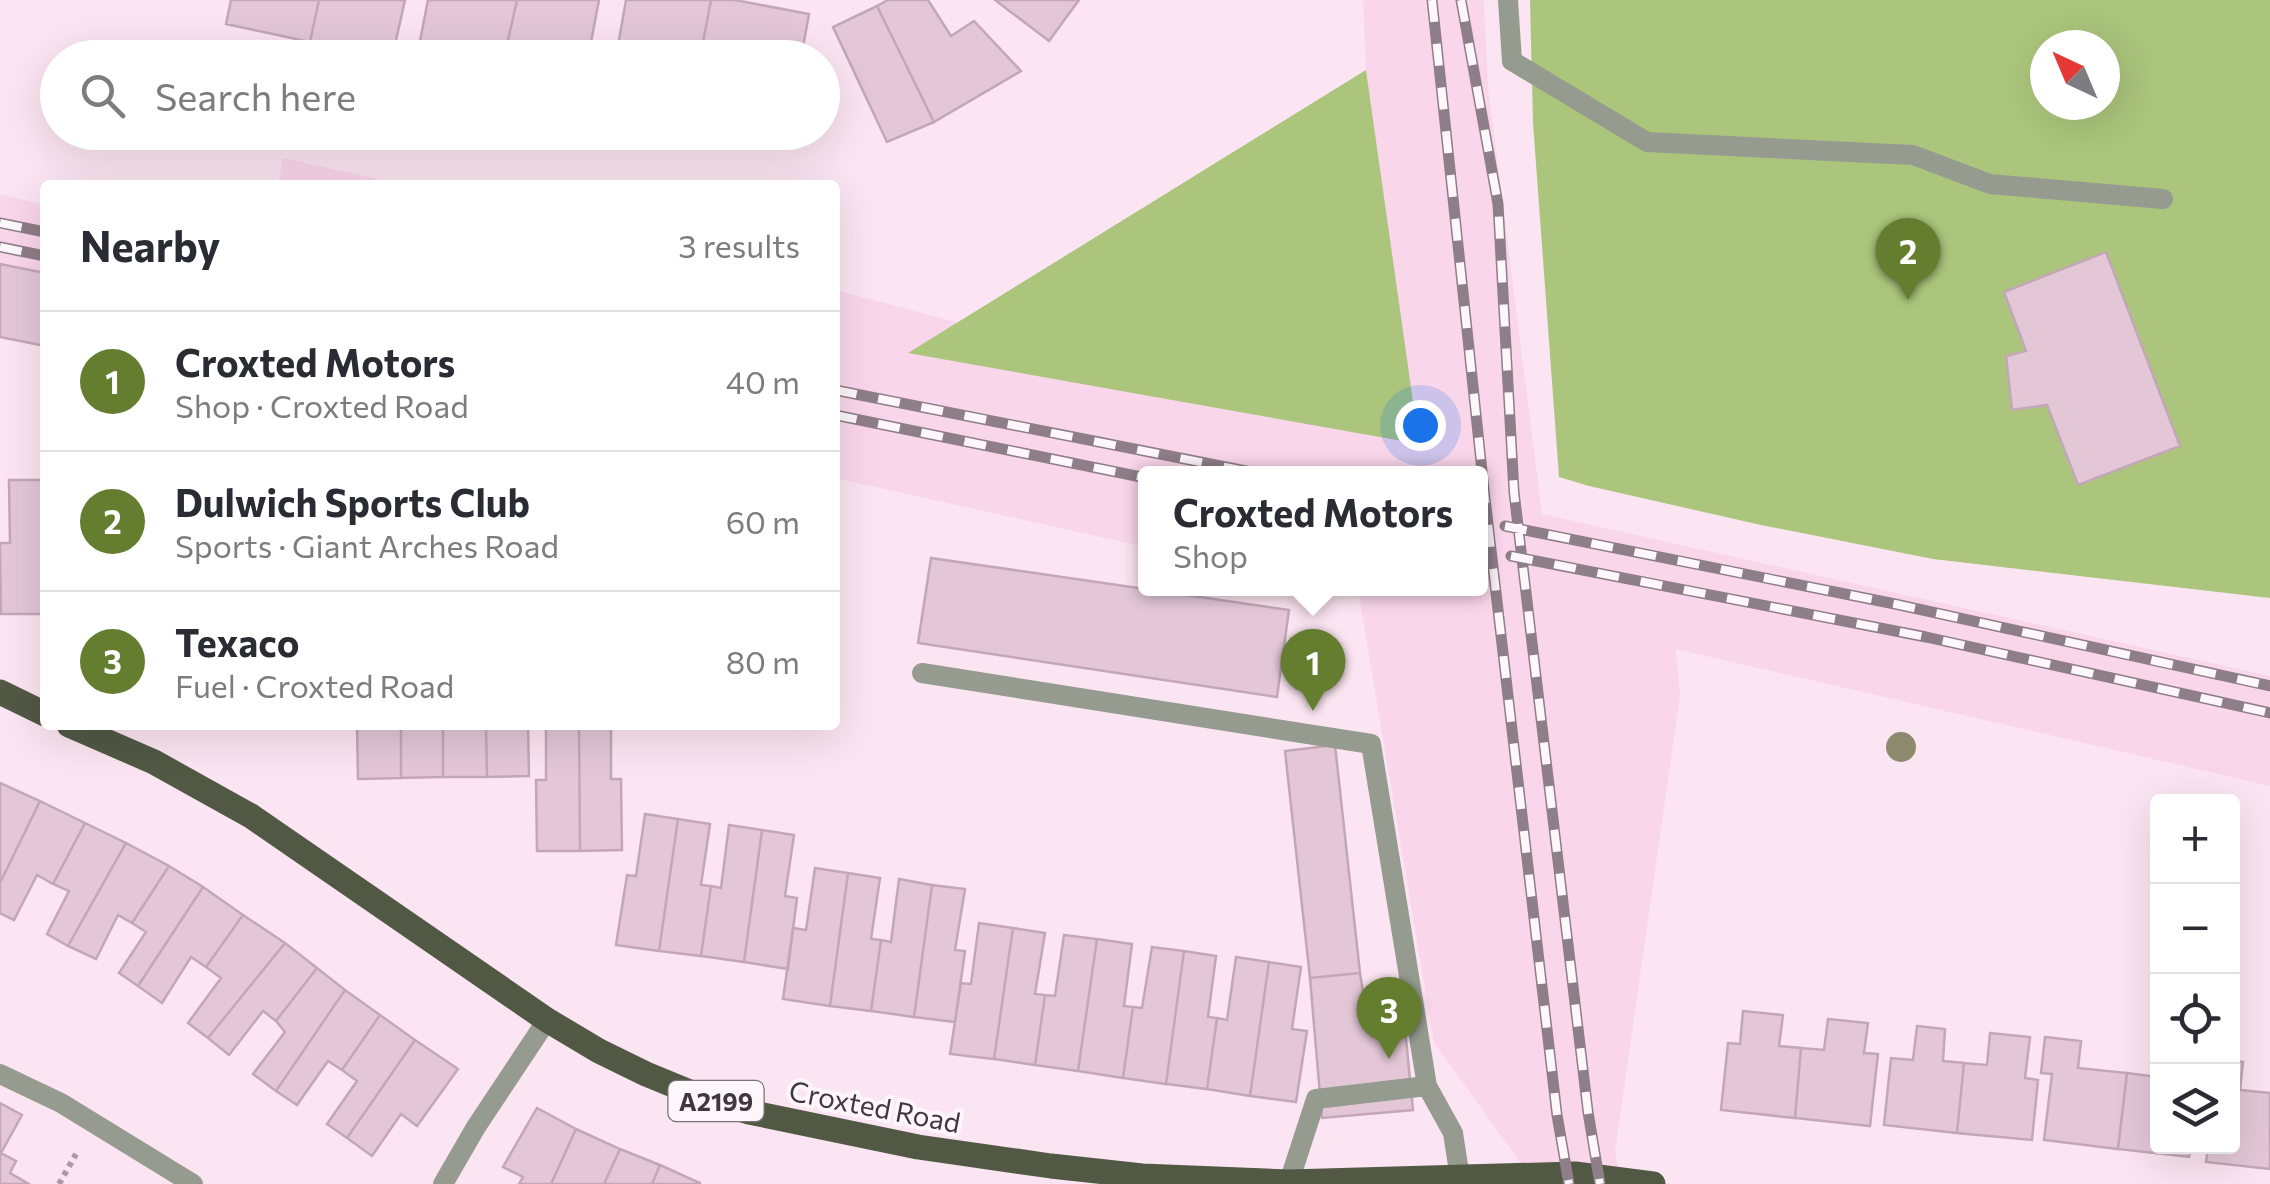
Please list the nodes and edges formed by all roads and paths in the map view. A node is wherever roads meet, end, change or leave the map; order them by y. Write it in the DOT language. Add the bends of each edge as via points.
graph roads {
  1 [pos="1508,0"];
  2 [pos="2164,199"];
  3 [pos="922,672"];
  4 [pos="0,692"];
  5 [pos="40,712"];
  6 [pos="80,730"];
  7 [pos="547,1020"];
  8 [pos="0,1074"];
  9 [pos="1426,1086"];
  10 [pos="1460,1178"];
  11 [pos="1142,1180"];
  12 [pos="1288,1182"];
  13 [pos="193,1184"];
  14 [pos="442,1184"];
  15 [pos="1653,1184"];
  1 -- 2 [label="street" via="1512,61 1646,142 1913,155 1990,184"];
  3 -- 9 [label="street" via="1371,744"];
  4 -- 5 [label="main road"];
  6 -- 7 [label="main road, Croxted Road / A2199" via="251,816"];
  7 -- 11 [label="main road, Croxted Road / A2199" via="646,1074 749,1112 918,1147"];
  7 -- 14 [label="street"];
  8 -- 13 [label="street" via="61,1103"];
  9 -- 10 [label="street" via="1454,1133"];
  9 -- 12 [label="street" via="1316,1099"];
  10 -- 12 [label="main road, Croxted Road / A2199"];
  10 -- 15 [label="main road, Croxted Road / A2199" via="1575,1174"];
  11 -- 12 [label="main road, Croxted Road / A2199"];
}
